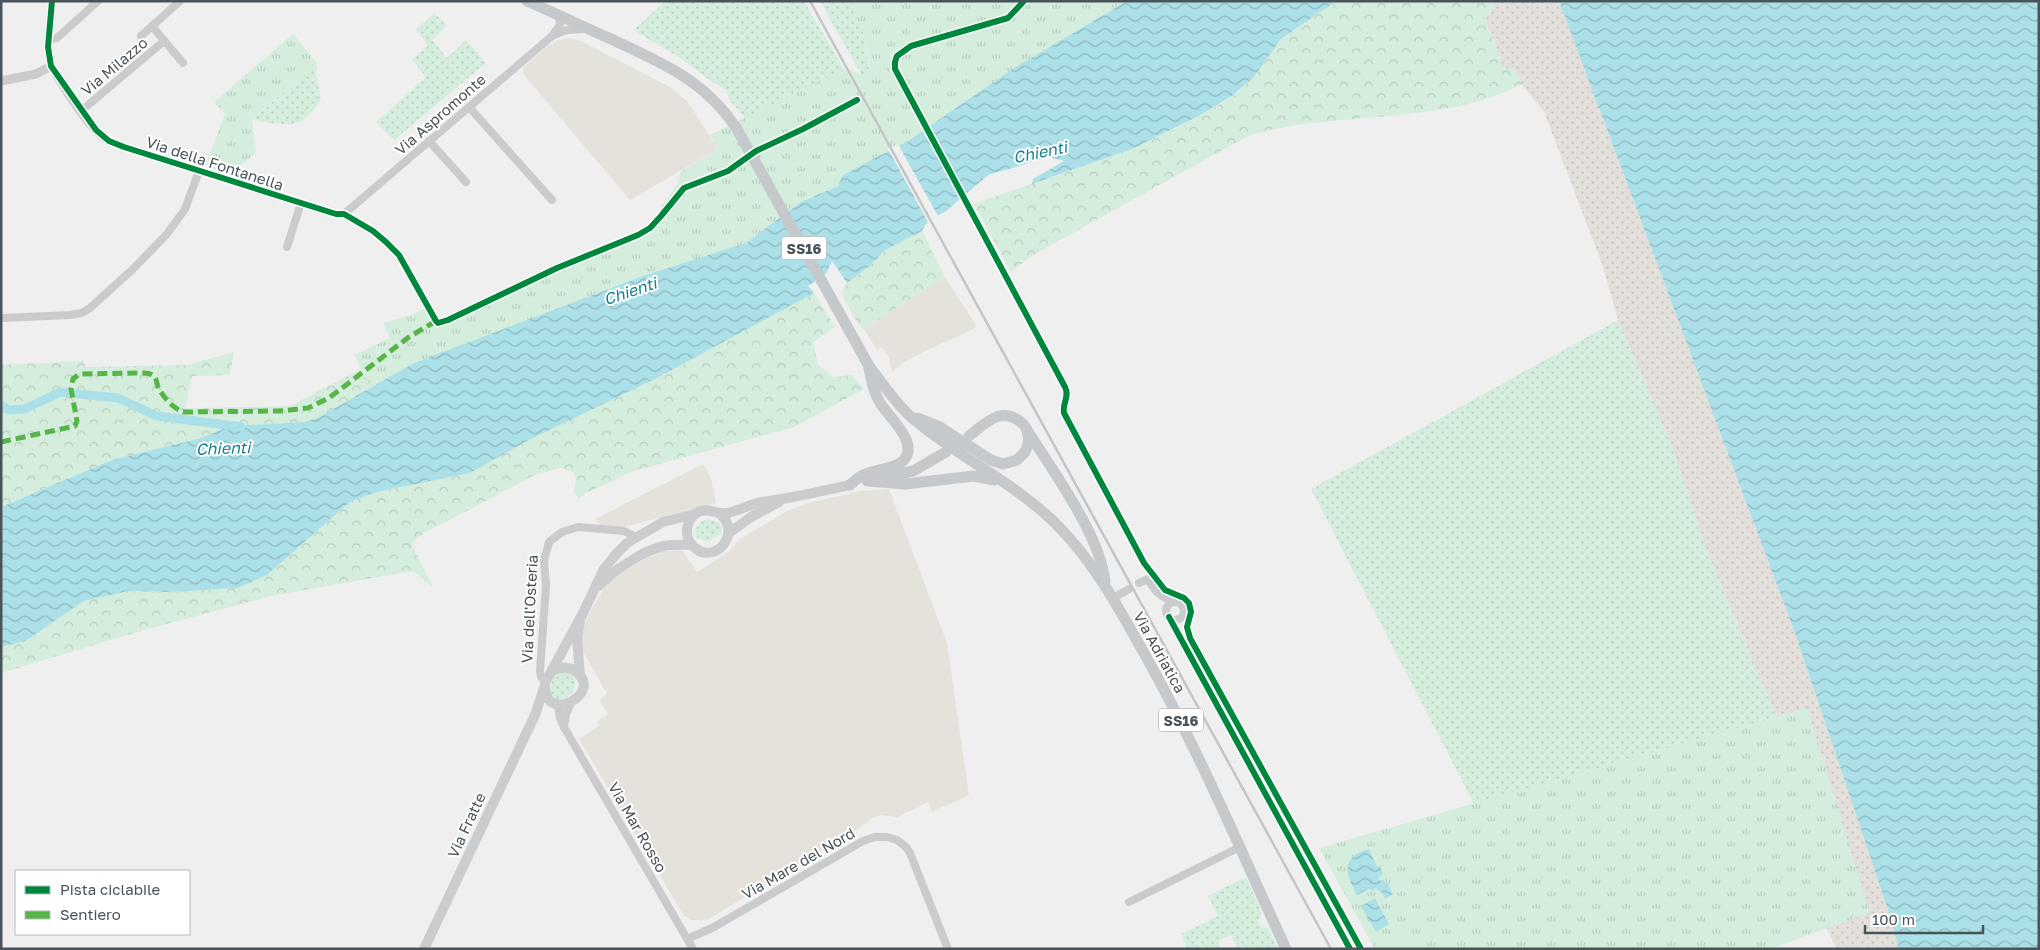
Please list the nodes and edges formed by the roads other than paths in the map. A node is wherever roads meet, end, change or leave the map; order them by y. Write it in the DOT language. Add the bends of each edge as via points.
graph roads {
  1 [pos="52,1"];
  2 [pos="98,1"];
  3 [pos="180,1"];
  4 [pos="527,1"];
  5 [pos="545,1"];
  6 [pos="559,15"];
  7 [pos="152,26"];
  8 [pos="590,30"];
  9 [pos="140,36"];
  10 [pos="552,36"];
  11 [pos="48,40"];
  12 [pos="611,40"];
  13 [pos="164,41"];
  14 [pos="183,63"];
  15 [pos="51,66"];
  16 [pos="1,81"];
  17 [pos="469,107"];
  18 [pos="81,111"];
  19 [pos="429,141"];
  20 [pos="199,171"];
  21 [pos="466,182"];
  22 [pos="552,200"];
  23 [pos="300,203"];
  24 [pos="344,214"];
  25 [pos="287,247"];
  26 [pos="428,307"];
  27 [pos="1,318"];
  28 [pos="867,361"];
  29 [pos="910,416"];
  30 [pos="1026,429"];
  31 [pos="969,436"];
  32 [pos="946,452"];
  33 [pos="867,481"];
  34 [pos="1003,482"];
  35 [pos="850,485"];
  36 [pos="787,498"];
  37 [pos="695,514"];
  38 [pos="719,514"];
  39 [pos="729,533"];
  40 [pos="636,537"];
  41 [pos="692,545"];
  42 [pos="1139,584"];
  43 [pos="1106,586"];
  44 [pos="1129,589"];
  45 [pos="592,594"];
  46 [pos="1113,598"];
  47 [pos="1175,602"];
  48 [pos="582,615"];
  49 [pos="1169,618"];
  50 [pos="1182,618"];
  51 [pos="1181,641"];
  52 [pos="552,671"];
  53 [pos="580,676"];
  54 [pos="545,684"];
  55 [pos="571,703"];
  56 [pos="558,704"];
  57 [pos="535,715"];
  58 [pos="564,728"];
  59 [pos="1240,847"];
  60 [pos="1130,902"];
  61 [pos="688,939"];
  62 [pos="424,949"];
  63 [pos="693,949"];
  64 [pos="948,949"];
  65 [pos="1286,949"];
  66 [pos="1350,949"];
  1 -- 11 [label="street, Via della Fontanella"];
  2 -- 11 [label="street" via="57,38"];
  3 -- 7 [label="street, Via Milazzo"];
  4 -- 6 [label="main road, SS16"];
  5 -- 12 [label="main road, SS16"];
  6 -- 8 [label="main road, SS16"];
  6 -- 10 [label="street" via="560,25"];
  7 -- 9 [label="street, Via Milazzo"];
  7 -- 13 [label="street, Via Milazzo"];
  8 -- 10 [label="street, Via Aspromonte" via="567,30"];
  8 -- 12 [label="main road, SS16"];
  10 -- 17 [label="street, Via Aspromonte"];
  11 -- 15 [label="street, Via della Fontanella"];
  12 -- 28 [label="main road, SS16" via="698,84 724,110 743,138"];
  13 -- 14 [label="street, Via Milazzo"];
  13 -- 18 [label="street, Via Milazzo"];
  15 -- 16 [label="street" via="36,74"];
  15 -- 18 [label="street, Via della Fontanella"];
  17 -- 19 [label="street, Via Aspromonte"];
  17 -- 22 [label="street"];
  18 -- 20 [label="street, Via della Fontanella" via="108,141"];
  19 -- 21 [label="street"];
  19 -- 24 [label="street, Via Aspromonte"];
  20 -- 23 [label="street, Via della Fontanella"];
  20 -- 27 [label="street" via="185,209 167,234 90,308 76,314"];
  23 -- 24 [label="street, Via della Fontanella"];
  23 -- 25 [label="street, Via della Fontanella"];
  24 -- 26 [label="street, Via della Fontanella" via="378,235 400,256"];
  28 -- 29 [label="main road, SS16"];
  28 -- 35 [label="main road" via="874,391 907,440 908,451 898,464 864,474"];
  29 -- 30 [label="main road" via="940,427 991,460 1003,464 1017,460 1025,452 1029,442"];
  29 -- 34 [label="main road, SS16"];
  30 -- 31 [label="main road" via="1016,418 1003,415 993,418"];
  30 -- 43 [label="main road" via="1084,523 1103,564"];
  32 -- 33 [label="main road" via="914,471"];
  33 -- 34 [label="main road" via="905,484 974,476"];
  33 -- 35 [label="main road"];
  34 -- 43 [label="main road, Via Adriatica / SS16" via="1032,502 1060,528"];
  35 -- 36 [label="main road, Via Fratte"];
  36 -- 38 [label="main road, Via Fratte"];
  36 -- 39 [label="main road, Via Fratte"];
  37 -- 38 [label="main road, Via Fratte" via="708,510"];
  37 -- 40 [label="main road, Via Fratte" via="663,522"];
  37 -- 41 [label="main road" via="687,529"];
  38 -- 39 [label="main road" via="727,523"];
  39 -- 41 [label="main road, Via Fratte" via="726,542 715,551 702,551"];
  40 -- 45 [label="main road, Via Fratte" via="610,560"];
  40 -- 54 [label="street, Via dell'Osteria" via="624,531 578,527 562,532 549,542 544,561 546,594 540,671"];
  41 -- 45 [label="main road, Via Fratte" via="671,545 651,550 615,572"];
  42 -- 47 [label="street" via="1148,579 1154,591"];
  43 -- 46 [label="main road, Via Adriatica / SS16"];
  44 -- 46 [label="street"];
  45 -- 48 [label="main road, Via Fratte"];
  46 -- 59 [label="main road, Via Adriatica / SS16" via="1188,733"];
  47 -- 49 [label="street" via="1167,606"];
  47 -- 50 [label="street" via="1184,607"];
  48 -- 52 [label="main road, Via Fratte"];
  48 -- 53 [label="main road, Via Fratte" via="577,637"];
  49 -- 50 [label="street"];
  49 -- 51 [label="street"];
  50 -- 51 [label="street"];
  51 -- 66 [label="street"];
  52 -- 53 [label="main road" via="567,667"];
  52 -- 54 [label="main road, Via Fratte"];
  53 -- 55 [label="main road, Via Fratte" via="581,693"];
  54 -- 56 [label="main road" via="548,697"];
  54 -- 57 [label="main road, Via Fratte"];
  55 -- 56 [label="main road"];
  55 -- 58 [label="street"];
  56 -- 57 [label="main road"];
  56 -- 58 [label="street, Via Mar Rosso"];
  57 -- 62 [label="main road, Via Fratte"];
  58 -- 61 [label="street, Via Mar Rosso"];
  59 -- 60 [label="street"];
  59 -- 65 [label="main road, Via Adriatica / SS16"];
  61 -- 63 [label="street, Via Mar Rosso"];
  61 -- 64 [label="street, Via Mare del Nord" via="864,841 882,836 897,840 910,853"];
}
